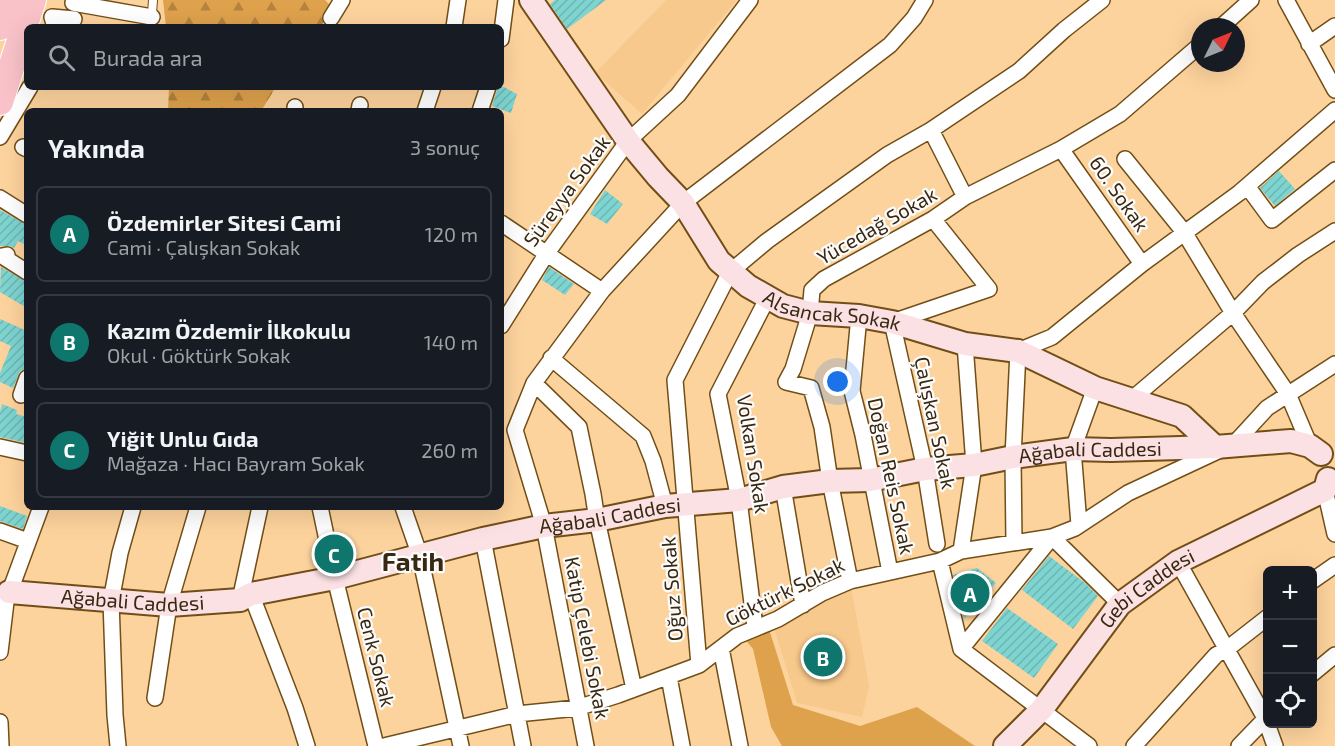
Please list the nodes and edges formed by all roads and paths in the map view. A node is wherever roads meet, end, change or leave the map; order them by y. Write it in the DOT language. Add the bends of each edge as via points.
graph roads {
  1 [pos="6,0"];
  2 [pos="33,0"];
  3 [pos="153,0"];
  4 [pos="342,0"];
  5 [pos="458,0"];
  6 [pos="506,0"];
  7 [pos="531,0"];
  8 [pos="750,0"];
  9 [pos="925,0"];
  10 [pos="1102,0"];
  11 [pos="1251,0"];
  12 [pos="1286,0"];
  13 [pos="74,1"];
  14 [pos="331,18"];
  15 [pos="1231,18"];
  16 [pos="54,22"];
  17 [pos="152,22"];
  18 [pos="72,23"];
  19 [pos="25,24"];
  20 [pos="454,24"];
  21 [pos="503,24"];
  22 [pos="1335,26"];
  23 [pos="0,27"];
  24 [pos="24,28"];
  25 [pos="1309,44"];
  26 [pos="1191,53"];
  27 [pos="28,90"];
  28 [pos="433,90"];
  29 [pos="487,90"];
  30 [pos="1335,90"];
  31 [pos="0,102"];
  32 [pos="426,108"];
  33 [pos="481,108"];
  34 [pos="1335,110"];
  35 [pos="931,130"];
  36 [pos="0,137"];
  37 [pos="628,141"];
  38 [pos="1061,149"];
  39 [pos="1125,159"];
  40 [pos="1335,170"];
  41 [pos="1247,186"];
  42 [pos="965,197"];
  43 [pos="0,198"];
  44 [pos="683,203"];
  45 [pos="24,213"];
  46 [pos="933,219"];
  47 [pos="504,226"];
  48 [pos="1335,231"];
  49 [pos="1184,232"];
  50 [pos="547,253"];
  51 [pos="3,257"];
  52 [pos="1142,264"];
  53 [pos="24,270"];
  54 [pos="730,272"];
  55 [pos="602,291"];
  56 [pos="768,297"];
  57 [pos="810,313"];
  58 [pos="1233,313"];
  59 [pos="859,316"];
  60 [pos="504,321"];
  61 [pos="892,322"];
  62 [pos="965,344"];
  63 [pos="1018,351"];
  64 [pos="551,358"];
  65 [pos="1335,364"];
  66 [pos="534,383"];
  67 [pos="24,386"];
  68 [pos="1095,387"];
  69 [pos="1288,394"];
  70 [pos="21,395"];
  71 [pos="1132,399"];
  72 [pos="1233,445"];
  73 [pos="0,447"];
  74 [pos="1072,449"];
  75 [pos="1322,450"];
  76 [pos="24,452"];
  77 [pos="1013,457"];
  78 [pos="975,465"];
  79 [pos="925,469"];
  80 [pos="870,480"];
  81 [pos="830,481"];
  82 [pos="783,487"];
  83 [pos="1330,489"];
  84 [pos="739,500"];
  85 [pos="676,506"];
  86 [pos="40,510"];
  87 [pos="132,510"];
  88 [pos="197,510"];
  89 [pos="260,510"];
  90 [pos="321,510"];
  91 [pos="404,510"];
  92 [pos="597,520"];
  93 [pos="1079,525"];
  94 [pos="544,526"];
  95 [pos="0,531"];
  96 [pos="1335,534"];
  97 [pos="1052,537"];
  98 [pos="483,539"];
  99 [pos="28,541"];
  100 [pos="1014,543"];
  101 [pos="937,544"];
  102 [pos="961,551"];
  103 [pos="420,556"];
  104 [pos="940,561"];
  105 [pos="1178,562"];
  106 [pos="1335,565"];
  107 [pos="890,572"];
  108 [pos="335,578"];
  109 [pos="1317,578"];
  110 [pos="850,581"];
  111 [pos="9,592"];
  112 [pos="246,597"];
  113 [pos="111,601"];
  114 [pos="1120,604"];
  115 [pos="169,605"];
  116 [pos="803,605"];
  117 [pos="1263,620"];
  118 [pos="1,622"];
  119 [pos="755,627"];
  120 [pos="721,648"];
  121 [pos="961,649"];
  122 [pos="1227,649"];
  123 [pos="0,652"];
  124 [pos="1335,655"];
  125 [pos="699,665"];
  126 [pos="1317,670"];
  127 [pos="669,677"];
  128 [pos="634,689"];
  129 [pos="155,698"];
  130 [pos="577,708"];
  131 [pos="1042,709"];
  132 [pos="1263,712"];
  133 [pos="517,714"];
  134 [pos="1263,720"];
  135 [pos="0,722"];
  136 [pos="1269,728"];
  137 [pos="458,729"];
  138 [pos="1,746"];
  139 [pos="118,746"];
  140 [pos="308,746"];
  141 [pos="376,746"];
  142 [pos="384,746"];
  143 [pos="461,746"];
  144 [pos="523,746"];
  145 [pos="586,746"];
  146 [pos="682,746"];
  147 [pos="740,746"];
  148 [pos="1005,746"];
  149 [pos="1089,746"];
  150 [pos="1134,746"];
  151 [pos="1239,746"];
  152 [pos="1275,746"];
  1 -- 23 [label="main road"];
  2 -- 19 [label="main road"];
  3 -- 17 [label="lane"];
  4 -- 14 [label="street"];
  5 -- 20 [label="street"];
  6 -- 21 [label="street"];
  7 -- 37 [label="street, Alsancak Sokak"];
  8 -- 37 [label="street, Süreyya Sokak" via="678,95"];
  9 -- 44 [label="street, Katip Çelebi Sokak" via="890,45"];
  10 -- 35 [label="street" via="1019,71"];
  11 -- 15 [label="street"];
  12 -- 25 [label="street"];
  13 -- 17 [label="street"];
  13 -- 18 [label="street"];
  16 -- 18 [label="street"];
  22 -- 25 [label="street"];
  24 -- 31 [label="main road"];
  25 -- 30 [label="street"];
  26 -- 38 [label="street, Yücedağ Sokak" via="1120,114"];
  27 -- 36 [label="street"];
  28 -- 32 [label="street"];
  29 -- 33 [label="street"];
  34 -- 41 [label="street"];
  35 -- 42 [label="street"];
  35 -- 54 [label="street" via="887,155"];
  37 -- 44 [label="street, Alsancak Sokak"];
  37 -- 50 [label="street, Süreyya Sokak"];
  38 -- 42 [label="street, Yücedağ Sokak"];
  38 -- 52 [label="street, 60. Sokak"];
  39 -- 49 [label="street"];
  40 -- 41 [label="street" via="1272,220"];
  41 -- 49 [label="street"];
  42 -- 46 [label="street, Yücedağ Sokak"];
  43 -- 45 [label="street"];
  44 -- 54 [label="street, Alsancak Sokak"];
  44 -- 55 [label="street, Katip Çelebi Sokak"];
  46 -- 57 [label="street, Yücedağ Sokak" via="824,279 813,290"];
  46 -- 61 [label="street" via="989,290"];
  47 -- 50 [label="street"];
  48 -- 58 [label="street" via="1263,282"];
  49 -- 52 [label="street"];
  49 -- 58 [label="street"];
  50 -- 55 [label="street"];
  50 -- 60 [label="street, Süreyya Sokak"];
  51 -- 53 [label="street"];
  52 -- 63 [label="street" via="1052,337"];
  54 -- 56 [label="street, Alsancak Sokak"];
  54 -- 85 [label="street, Oğuz Sokak" via="675,380"];
  55 -- 64 [label="street, Katip Çelebi Sokak"];
  56 -- 57 [label="street, Alsancak Sokak" via="783,306"];
  56 -- 84 [label="street, Volkan Sokak" via="718,394"];
  57 -- 59 [label="street, Alsancak Sokak"];
  57 -- 81 [label="street, Yücedağ Sokak" via="786,382 811,388"];
  58 -- 69 [label="street"];
  58 -- 71 [label="street"];
  59 -- 61 [label="street, Alsancak Sokak"];
  59 -- 80 [label="street, Doğan Reis Sokak" via="852,391"];
  61 -- 62 [label="street, Alsancak Sokak"];
  61 -- 79 [label="street, Çalışkan Sokak"];
  62 -- 63 [label="street, Alsancak Sokak"];
  62 -- 78 [label="street"];
  63 -- 68 [label="street, Alsancak Sokak"];
  63 -- 77 [label="street"];
  64 -- 66 [label="street, Katip Çelebi Sokak"];
  64 -- 85 [label="street" via="643,436"];
  65 -- 69 [label="street"];
  66 -- 92 [label="street" via="579,427"];
  66 -- 94 [label="street, Katip Çelebi Sokak" via="515,430"];
  67 -- 70 [label="street"];
  68 -- 71 [label="street, Alsancak Sokak"];
  68 -- 74 [label="street"];
  69 -- 72 [label="street" via="1267,408"];
  69 -- 75 [label="street"];
  71 -- 72 [label="street, Alsancak Sokak" via="1182,416"];
  72 -- 74 [label="street, Ağabali Caddesi"];
  72 -- 75 [label="street, Ağabali Caddesi" via="1291,441"];
  72 -- 93 [label="street, Göktürk Sokak" via="1128,493"];
  73 -- 76 [label="street"];
  74 -- 77 [label="street, Ağabali Caddesi"];
  74 -- 93 [label="street"];
  75 -- 83 [label="street" via="1317,463"];
  77 -- 78 [label="street, Ağabali Caddesi"];
  77 -- 100 [label="street"];
  78 -- 79 [label="street, Ağabali Caddesi"];
  78 -- 102 [label="street"];
  79 -- 80 [label="street, Ağabali Caddesi"];
  79 -- 101 [label="street, Çalışkan Sokak"];
  80 -- 81 [label="street, Ağabali Caddesi"];
  80 -- 107 [label="street, Doğan Reis Sokak"];
  81 -- 82 [label="street, Ağabali Caddesi"];
  81 -- 110 [label="street, Yücedağ Sokak"];
  82 -- 84 [label="street, Ağabali Caddesi"];
  82 -- 116 [label="street"];
  83 -- 96 [label="street"];
  83 -- 105 [label="street, Gebi Caddesi"];
  84 -- 85 [label="street, Ağabali Caddesi"];
  84 -- 119 [label="street, Volkan Sokak"];
  85 -- 92 [label="street, Ağabali Caddesi"];
  85 -- 125 [label="street, Oğuz Sokak"];
  86 -- 99 [label="street"];
  87 -- 113 [label="street"];
  88 -- 115 [label="street"];
  89 -- 112 [label="street"];
  90 -- 108 [label="street, Cenk Sokak"];
  91 -- 103 [label="street"];
  92 -- 94 [label="street, Ağabali Caddesi"];
  92 -- 128 [label="street"];
  93 -- 97 [label="street, Göktürk Sokak"];
  94 -- 98 [label="street, Ağabali Caddesi"];
  94 -- 130 [label="street, Katip Çelebi Sokak"];
  95 -- 99 [label="street"];
  97 -- 100 [label="street, Göktürk Sokak"];
  97 -- 114 [label="street"];
  97 -- 121 [label="street"];
  98 -- 103 [label="street, Ağabali Caddesi"];
  98 -- 133 [label="street"];
  99 -- 111 [label="street"];
  100 -- 102 [label="street, Göktürk Sokak"];
  102 -- 104 [label="street, Göktürk Sokak"];
  103 -- 108 [label="street, Ağabali Caddesi"];
  103 -- 137 [label="street"];
  104 -- 107 [label="street, Göktürk Sokak"];
  104 -- 121 [label="street"];
  105 -- 114 [label="street, Gebi Caddesi"];
  105 -- 122 [label="street"];
  106 -- 109 [label="street"];
  107 -- 110 [label="street, Göktürk Sokak"];
  108 -- 112 [label="street, Ağabali Caddesi"];
  108 -- 141 [label="street, Cenk Sokak"];
  110 -- 116 [label="street, Göktürk Sokak"];
  111 -- 113 [label="street, Ağabali Caddesi"];
  111 -- 118 [label="street"];
  112 -- 115 [label="street, Ağabali Caddesi"];
  112 -- 140 [label="street"];
  113 -- 115 [label="street, Ağabali Caddesi"];
  113 -- 139 [label="street"];
  114 -- 131 [label="street, Gebi Caddesi"];
  115 -- 129 [label="street"];
  116 -- 119 [label="street, Göktürk Sokak"];
  117 -- 122 [label="street"];
  118 -- 123 [label="street"];
  119 -- 120 [label="street, Göktürk Sokak"];
  120 -- 125 [label="street, Göktürk Sokak"];
  120 -- 147 [label="street"];
  121 -- 131 [label="street"];
  122 -- 132 [label="street"];
  122 -- 150 [label="street" via="1216,655"];
  124 -- 126 [label="street"];
  125 -- 127 [label="street, Göktürk Sokak"];
  127 -- 128 [label="street, Göktürk Sokak"];
  127 -- 146 [label="street"];
  128 -- 130 [label="street, Göktürk Sokak"];
  130 -- 133 [label="street, Göktürk Sokak"];
  130 -- 145 [label="street, Katip Çelebi Sokak"];
  131 -- 148 [label="street, Gebi Caddesi"];
  131 -- 149 [label="street"];
  133 -- 137 [label="street, Göktürk Sokak"];
  133 -- 144 [label="street"];
  134 -- 151 [label="street"];
  135 -- 138 [label="street"];
  136 -- 152 [label="street"];
  137 -- 142 [label="street, Göktürk Sokak"];
  137 -- 143 [label="street"];
}
